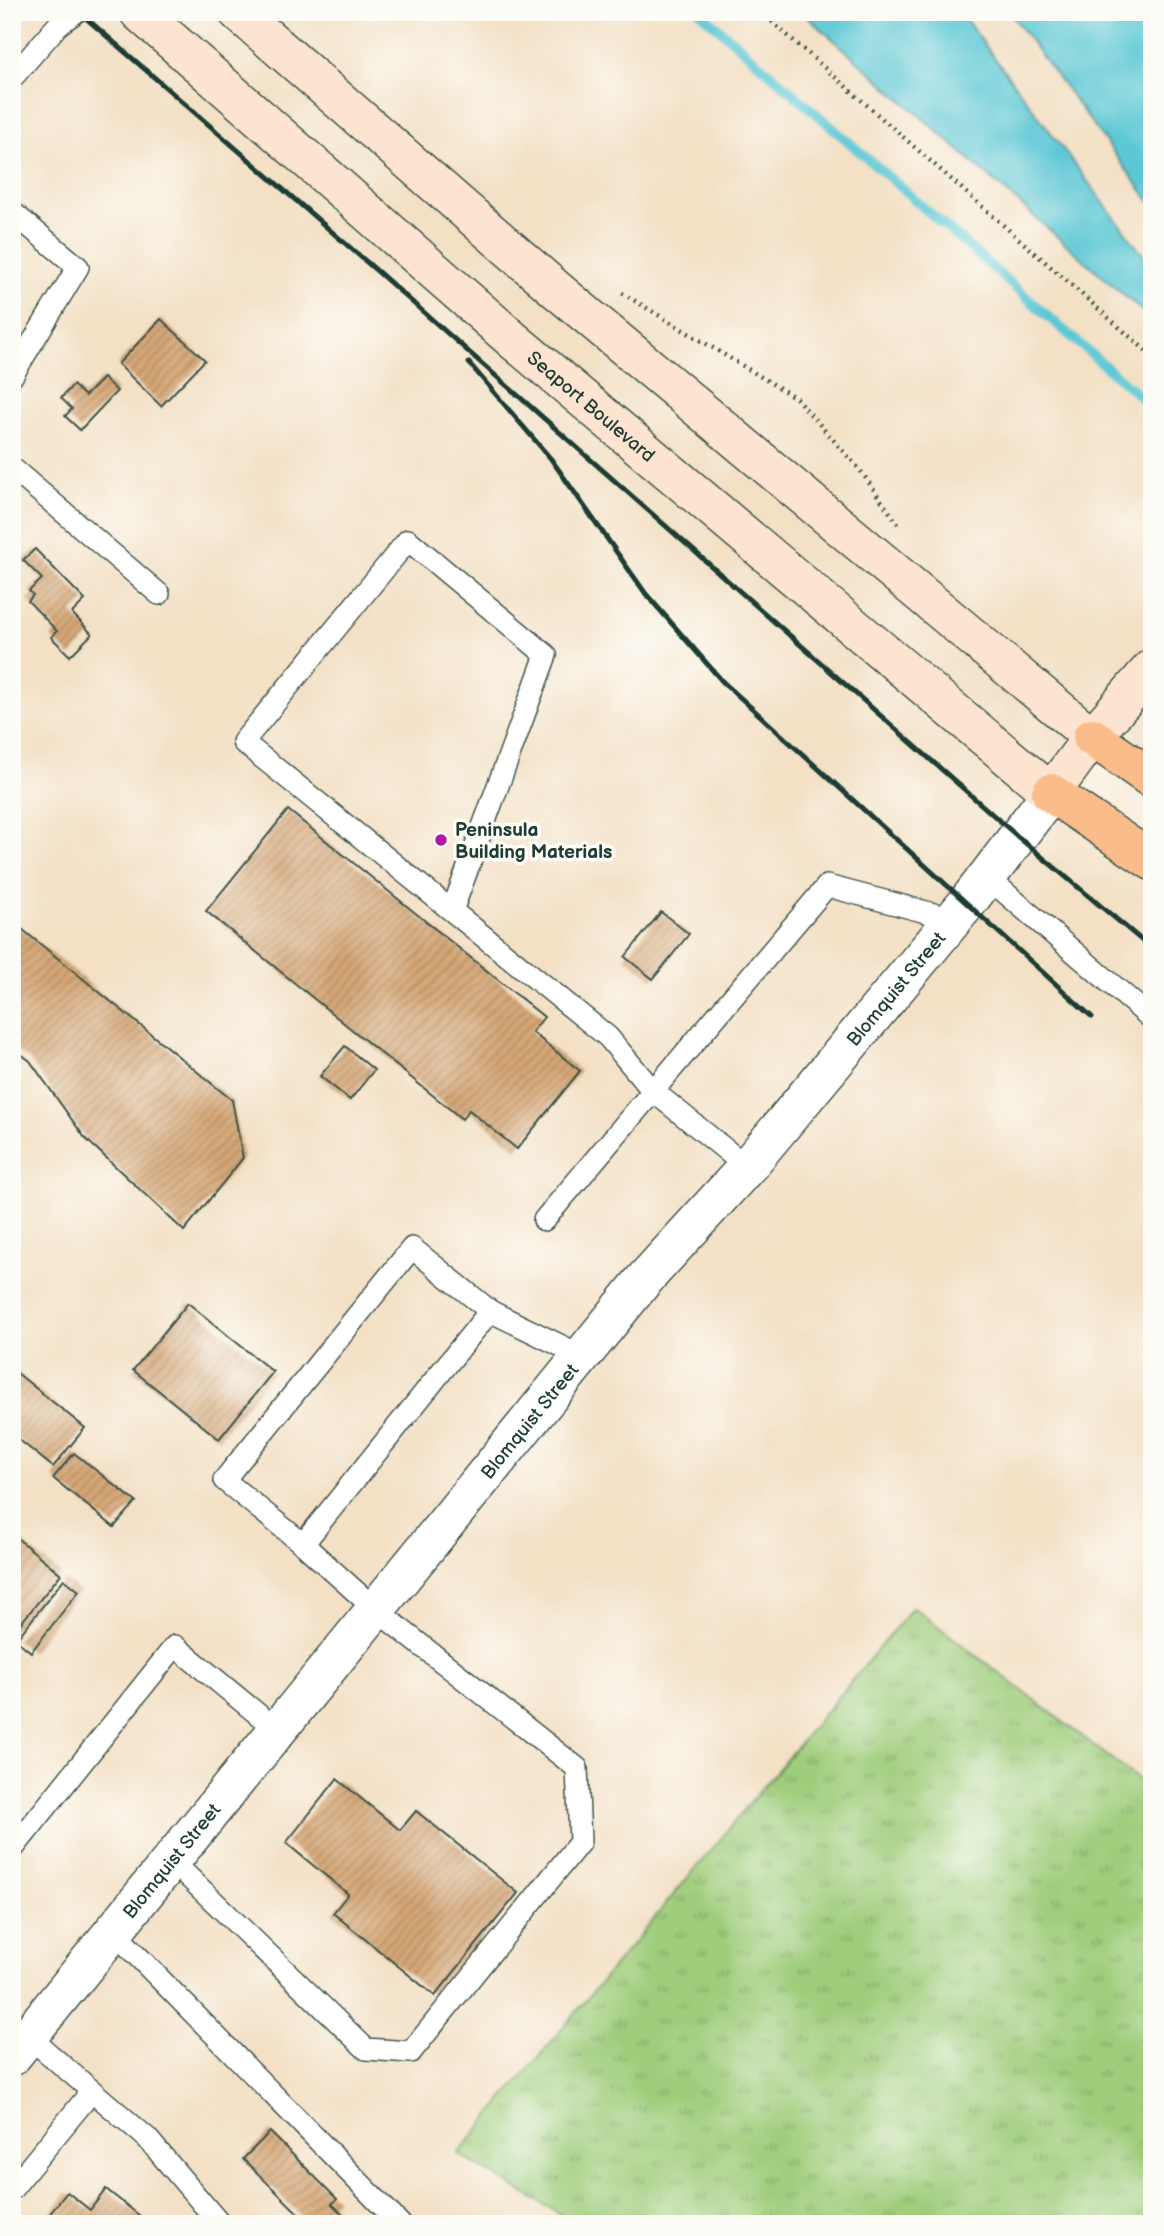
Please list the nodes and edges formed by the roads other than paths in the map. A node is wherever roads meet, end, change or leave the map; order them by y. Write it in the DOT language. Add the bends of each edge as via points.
graph roads {
  1 [pos="76,12"];
  2 [pos="139,12"];
  3 [pos="238,12"];
  4 [pos="12,78"];
  5 [pos="12,212"];
  6 [pos="12,376"];
  7 [pos="12,468"];
  8 [pos="159,594"];
  9 [pos="1152,668"];
  10 [pos="1092,737"];
  11 [pos="1152,779"];
  12 [pos="1051,793"];
  13 [pos="1152,861"];
  14 [pos="987,877"];
  15 [pos="452,911"];
  16 [pos="953,919"];
  17 [pos="1152,1019"];
  18 [pos="653,1091"];
  19 [pos="747,1167"];
  20 [pos="544,1220"];
  21 [pos="490,1311"];
  22 [pos="582,1356"];
  23 [pos="303,1544"];
  24 [pos="375,1609"];
  25 [pos="277,1730"];
  26 [pos="12,1850"];
  27 [pos="171,1860"];
  28 [pos="113,1931"];
  29 [pos="20,2046"];
  30 [pos="92,2091"];
  31 [pos="12,2189"];
  32 [pos="220,2224"];
  33 [pos="400,2224"];
  1 -- 4 [label="lane" via="58,25"];
  2 -- 12 [label="main road, Seaport Boulevard" via="513,340"];
  3 -- 10 [label="main road" via="558,290"];
  5 -- 6 [label="lane" via="78,267"];
  7 -- 8 [label="lane"];
  9 -- 10 [label="main road"];
  10 -- 11 [label="highway"];
  10 -- 12 [label="main road"];
  12 -- 13 [label="highway"];
  12 -- 14 [label="street, Blomquist Street"];
  14 -- 16 [label="street, Blomquist Street"];
  14 -- 17 [label="lane"];
  15 -- 15 [label="lane" via="546,655 408,540 243,742"];
  15 -- 18 [label="lane" via="608,1037"];
  16 -- 18 [label="lane" via="827,886"];
  16 -- 19 [label="street, Blomquist Street"];
  18 -- 19 [label="lane"];
  18 -- 20 [label="lane"];
  19 -- 22 [label="street, Blomquist Street"];
  21 -- 22 [label="lane"];
  21 -- 23 [label="lane"];
  21 -- 23 [label="lane" via="412,1248 224,1480"];
  22 -- 24 [label="street, Blomquist Street"];
  23 -- 24 [label="lane"];
  24 -- 25 [label="street, Blomquist Street"];
  24 -- 27 [label="lane" via="577,1768 580,1842 411,2052 366,2049"];
  25 -- 26 [label="lane" via="175,1646"];
  25 -- 27 [label="street, Blomquist Street"];
  27 -- 28 [label="street, Blomquist Street"];
  28 -- 29 [label="street, Blomquist Street"];
  28 -- 33 [label="lane"];
  29 -- 30 [label="lane"];
  30 -- 31 [label="lane"];
  30 -- 32 [label="lane" via="147,2138"];
}
